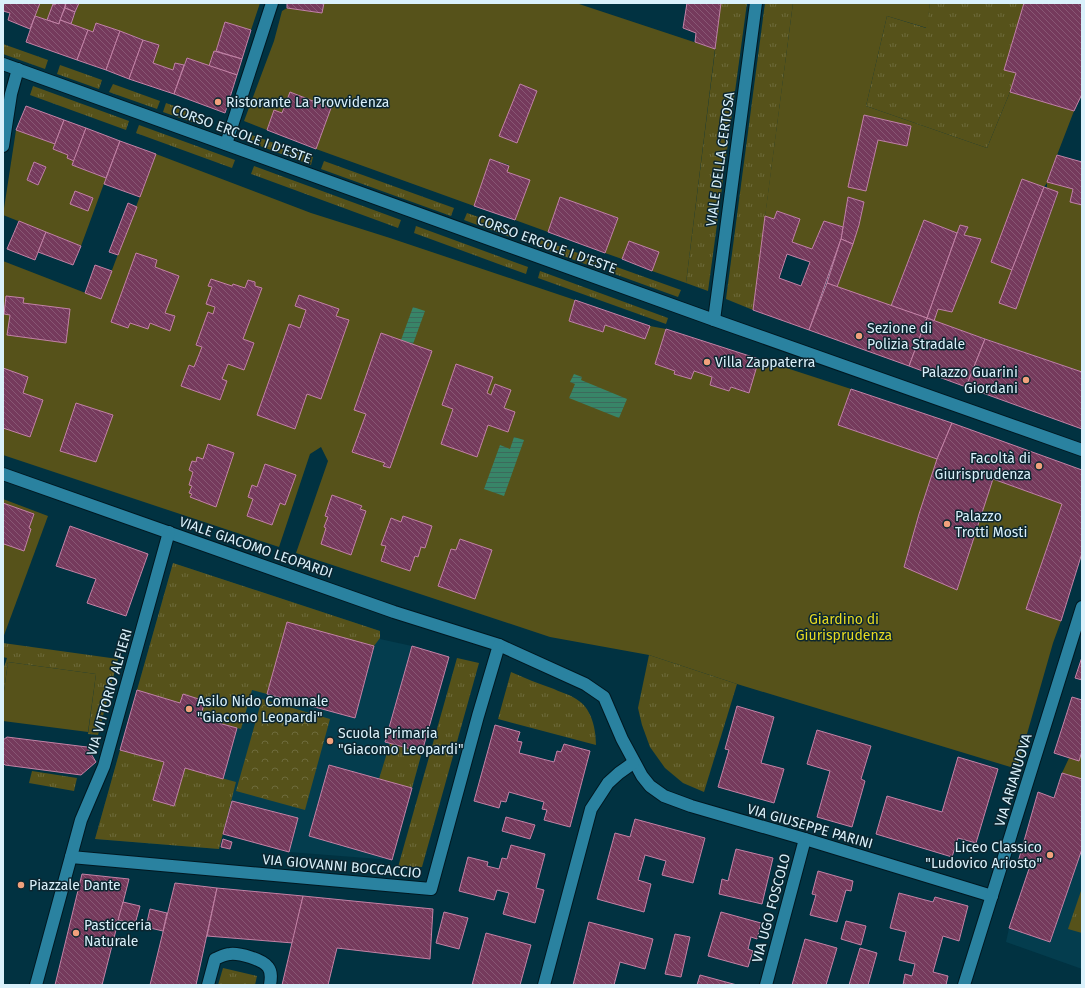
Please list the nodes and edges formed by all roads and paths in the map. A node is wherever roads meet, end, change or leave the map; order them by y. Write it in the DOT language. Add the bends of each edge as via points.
graph roads {
  1 [pos="272,3"];
  2 [pos="756,3"];
  3 [pos="3,64"];
  4 [pos="18,69"];
  5 [pos="226,144"];
  6 [pos="3,146"];
  7 [pos="714,320"];
  8 [pos="1082,450"];
  9 [pos="3,474"];
  10 [pos="169,532"];
  11 [pos="1082,607"];
  12 [pos="499,645"];
  13 [pos="633,763"];
  14 [pos="805,839"];
  15 [pos="71,856"];
  16 [pos="992,896"];
  17 [pos="36,985"];
  18 [pos="208,985"];
  19 [pos="270,985"];
  20 [pos="544,985"];
  21 [pos="766,985"];
  22 [pos="964,985"];
  1 -- 5 [label="street"];
  2 -- 7 [label="street, VIALE DELLA CERTOSA"];
  3 -- 4 [label="street, CORSO ERCOLE I D'ESTE"];
  4 -- 5 [label="street, CORSO ERCOLE I D'ESTE"];
  4 -- 6 [label="street" via="11,94"];
  5 -- 7 [label="street, CORSO ERCOLE I D'ESTE"];
  7 -- 8 [label="street, CORSO ERCOLE I D'ESTE"];
  9 -- 10 [label="street, VIALE GIACOMO LEOPARDI"];
  10 -- 12 [label="street, VIALE GIACOMO LEOPARDI" via="394,612"];
  10 -- 15 [label="street, VIA VITTORIO ALFIERI" via="104,766 83,813"];
  11 -- 16 [label="street, VIA ARIANUOVA"];
  12 -- 13 [label="street, VIALE GIACOMO LEOPARDI" via="585,684 604,697"];
  12 -- 15 [label="street, VIA GIOVANNI BOCCACCIO" via="431,889"];
  13 -- 14 [label="street, VIA GIUSEPPE PARINI" via="650,786 664,796"];
  13 -- 20 [label="street" via="608,783 591,809"];
  14 -- 16 [label="street, VIA GIUSEPPE PARINI"];
  14 -- 21 [label="street, VIA UGO FOSCOLO"];
  15 -- 17 [label="street, VIA VITTORIO ALFIERI"];
  16 -- 22 [label="street, VIA ARIANUOVA"];
  18 -- 19 [label="street" via="216,959 232,954 252,957 268,967"];
}
